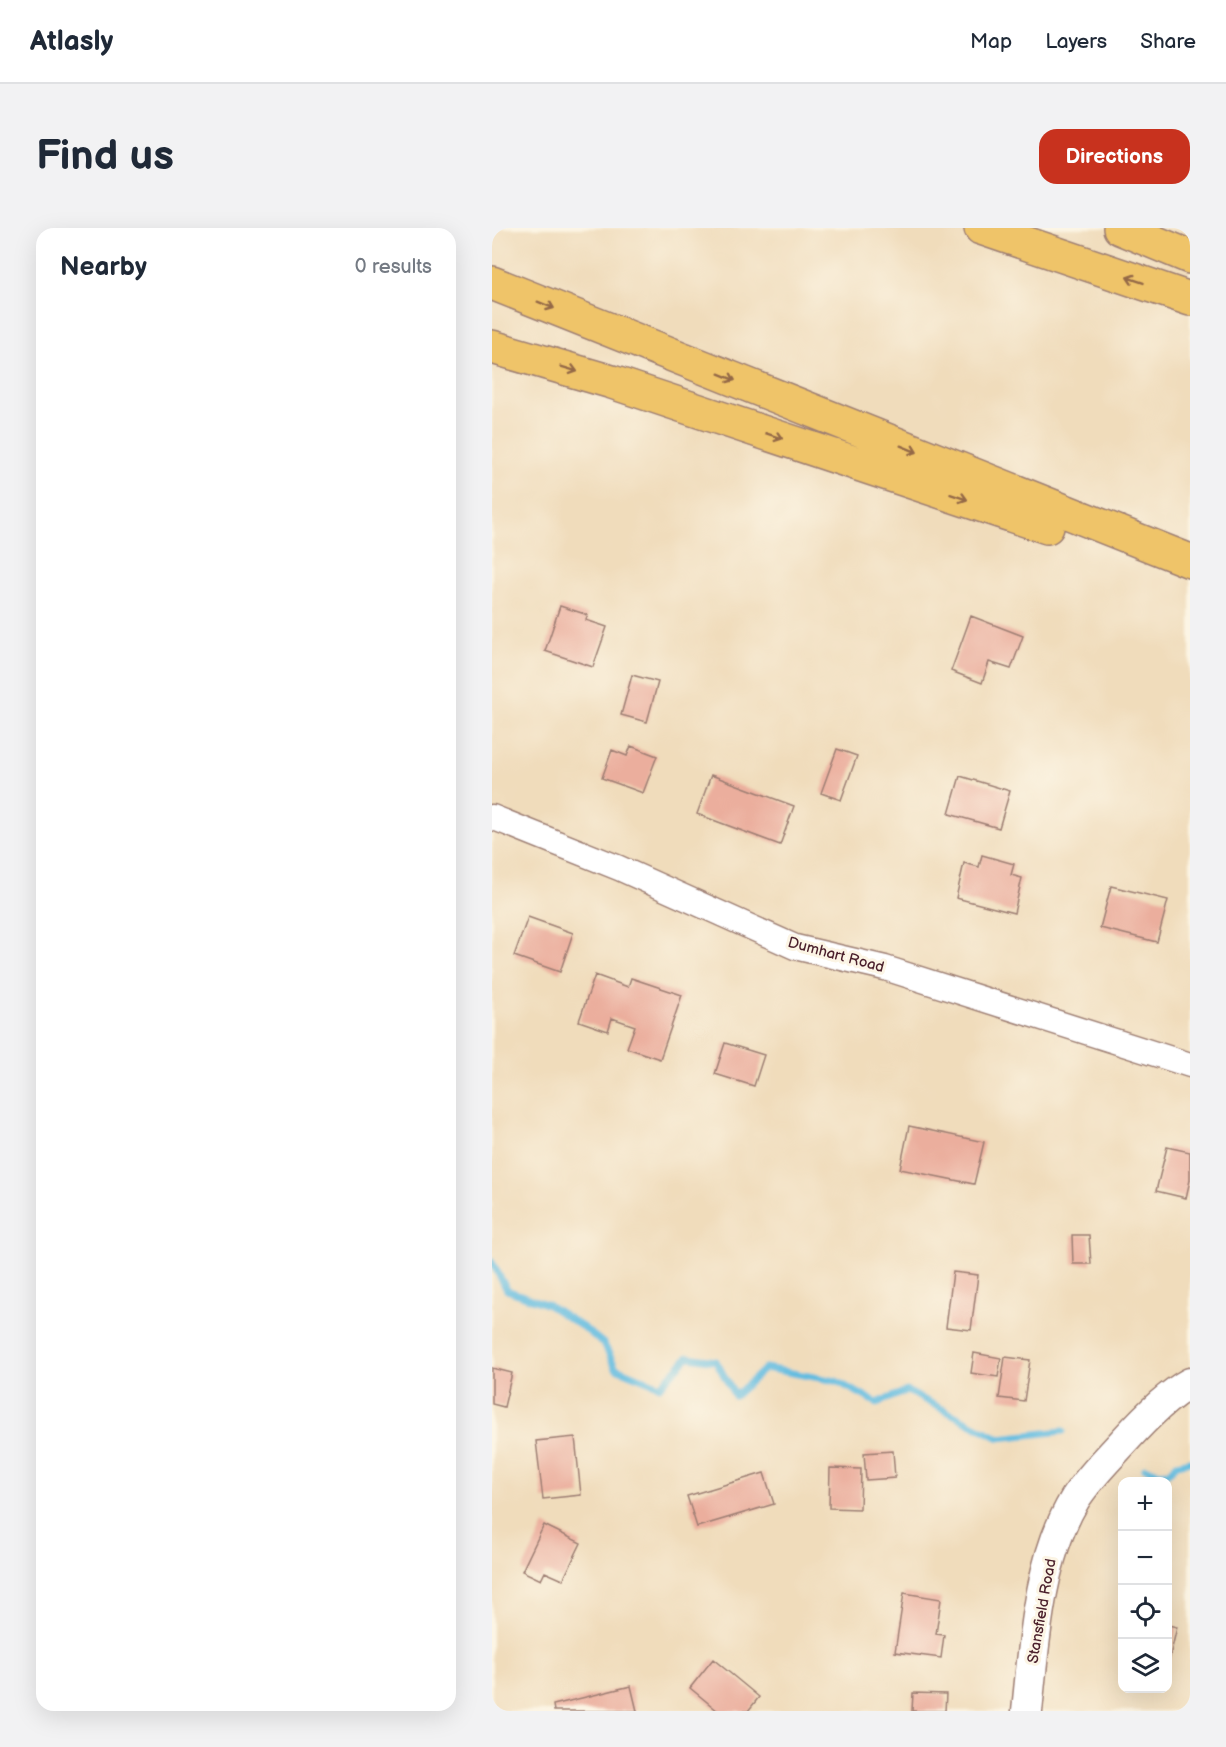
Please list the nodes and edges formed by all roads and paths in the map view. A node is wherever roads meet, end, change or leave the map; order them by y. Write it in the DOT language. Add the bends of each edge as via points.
graph roads {
  1 [pos="981,228"];
  2 [pos="1120,228"];
  3 [pos="1190,257"];
  4 [pos="492,283"];
  5 [pos="1190,299"];
  6 [pos="492,347"];
  7 [pos="1190,561"];
  8 [pos="1190,574"];
  9 [pos="492,817"];
  10 [pos="1190,1065"];
  11 [pos="1190,1383"];
  12 [pos="1027,1711"];
  5 -- 1 [label="highway, one-way"];
  2 -- 3 [label="highway"];
  4 -- 7 [label="highway, one-way"];
  6 -- 8 [label="highway, one-way" via="612,382"];
  9 -- 10 [label="street, Dumhart Road" via="619,868 795,947 885,968"];
  11 -- 12 [label="street, Stansfield Road" via="1135,1429 1074,1500 1053,1551 1037,1619"];
}
